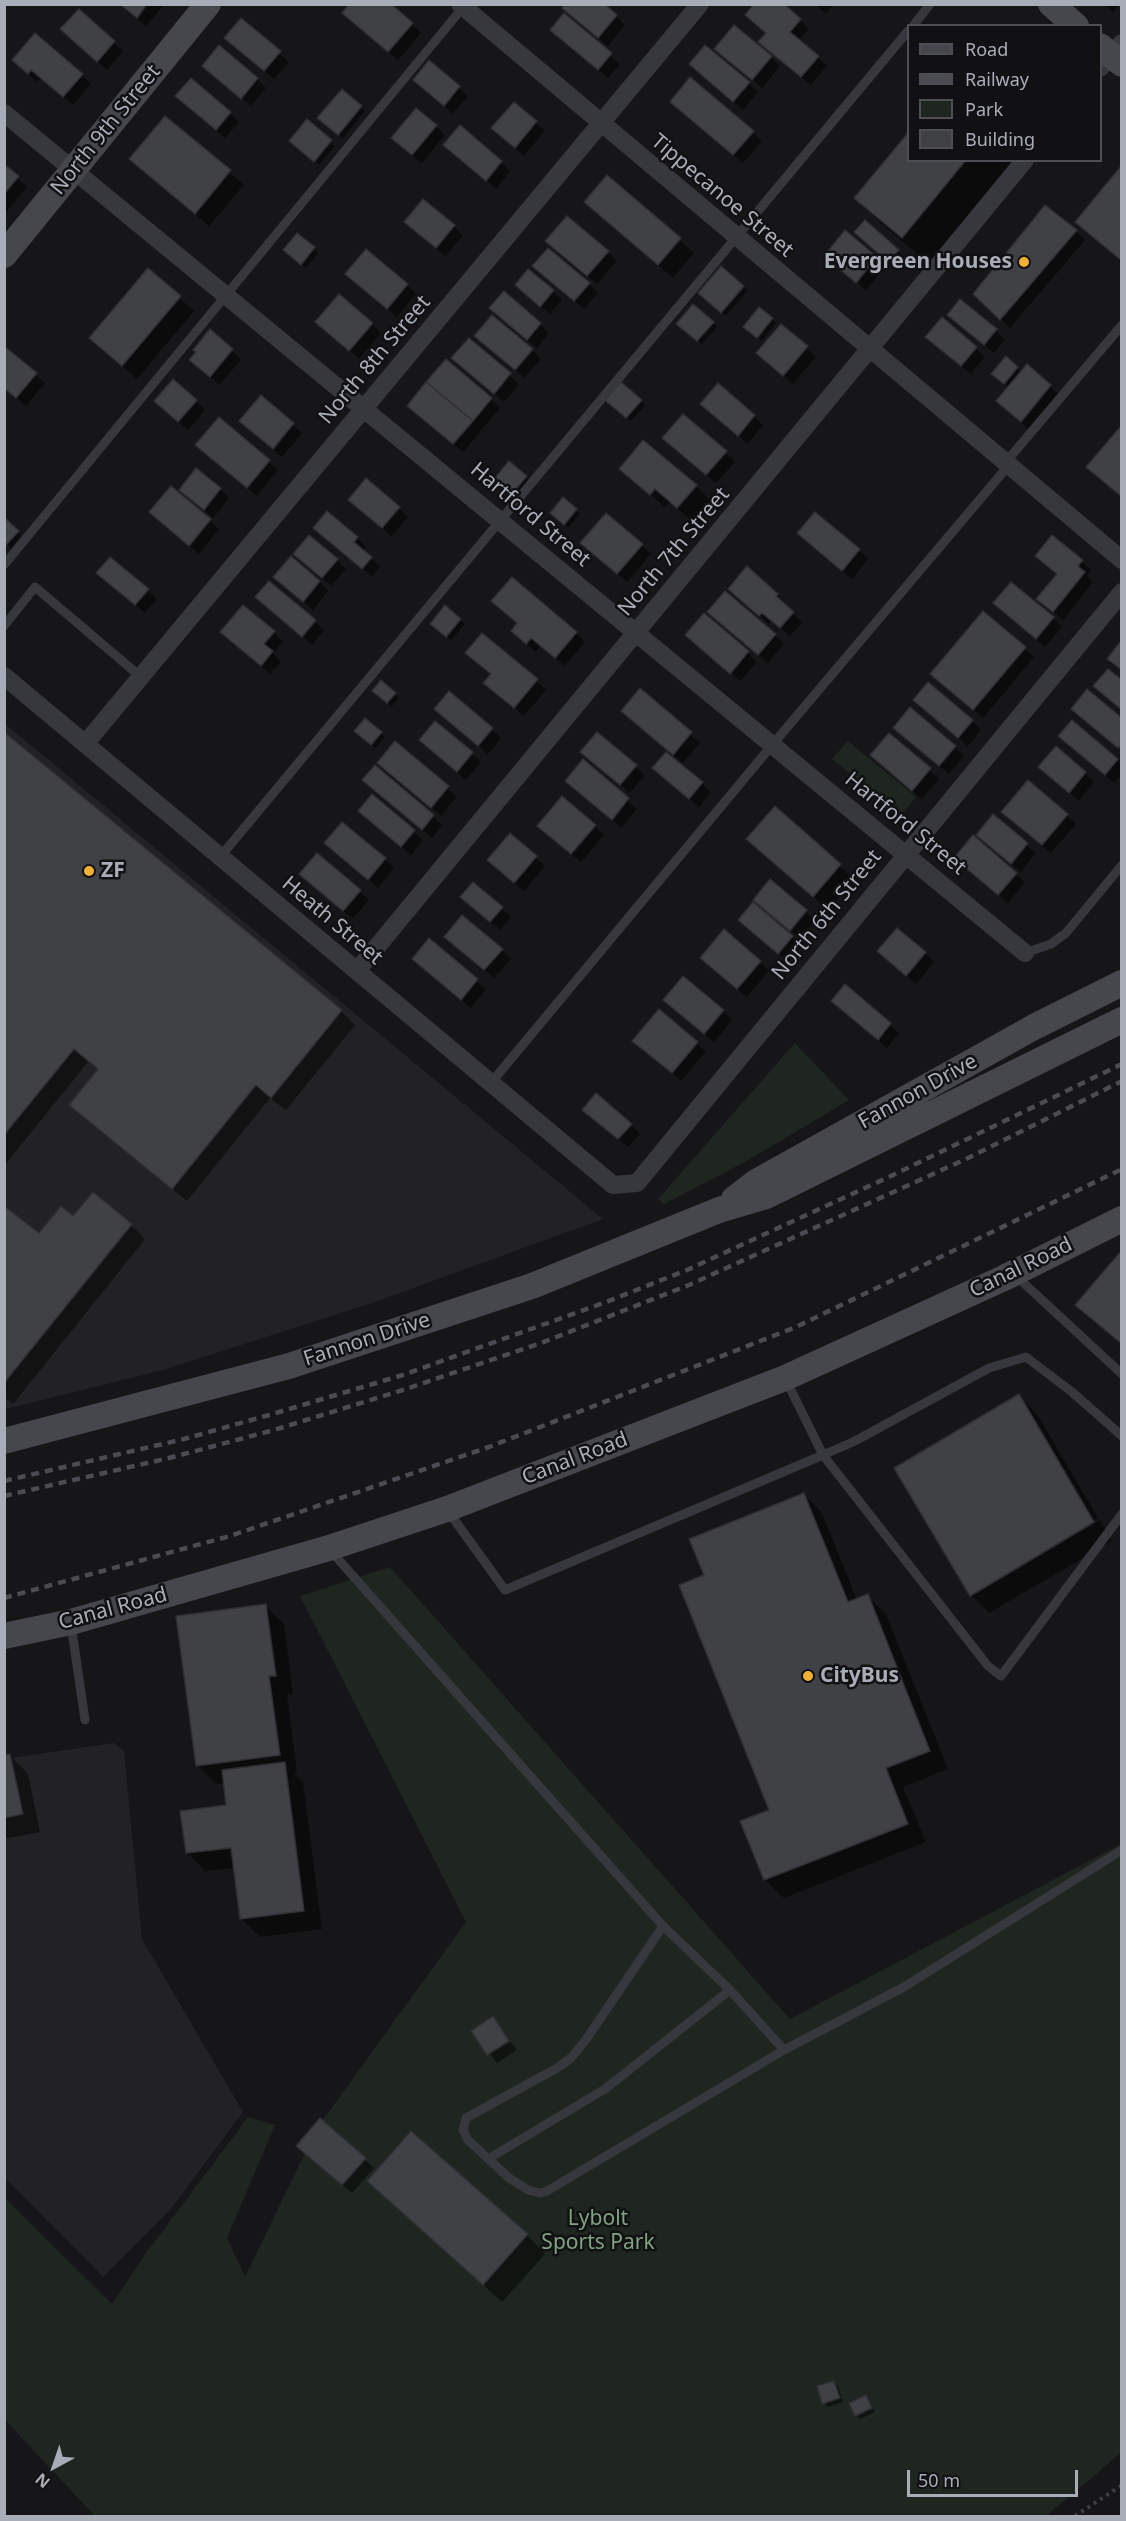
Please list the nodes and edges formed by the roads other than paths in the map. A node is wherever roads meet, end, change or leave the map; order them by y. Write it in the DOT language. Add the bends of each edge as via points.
graph roads {
  1 [pos="208,4"];
  2 [pos="700,4"];
  3 [pos="930,4"];
  4 [pos="1051,4"];
  5 [pos="462,5"];
  6 [pos="915,24"];
  7 [pos="1074,24"];
  8 [pos="907,33"];
  9 [pos="4,112"];
  10 [pos="602,124"];
  11 [pos="1022,162"];
  12 [pos="74,169"];
  13 [pos="736,237"];
  14 [pos="4,255"];
  15 [pos="228,294"];
  16 [pos="1122,325"];
  17 [pos="870,348"];
  18 [pos="365,407"];
  19 [pos="1007,464"];
  20 [pos="500,519"];
  21 [pos="1122,560"];
  22 [pos="4,565"];
  23 [pos="1122,592"];
  24 [pos="4,626"];
  25 [pos="637,632"];
  26 [pos="4,676"];
  27 [pos="141,677"];
  28 [pos="85,744"];
  29 [pos="772,744"];
  30 [pos="906,854"];
  31 [pos="220,857"];
  32 [pos="1122,865"];
  33 [pos="1025,953"];
  34 [pos="357,971"];
  35 [pos="1122,983"];
  36 [pos="1122,1020"];
  37 [pos="490,1084"];
  38 [pos="637,1183"];
  39 [pos="719,1210"];
  40 [pos="1122,1219"];
  41 [pos="1013,1274"];
  42 [pos="1122,1374"];
  43 [pos="785,1378"];
  44 [pos="1122,1436"];
  45 [pos="4,1441"];
  46 [pos="823,1455"];
  47 [pos="447,1509"];
  48 [pos="1122,1514"];
  49 [pos="329,1548"];
  50 [pos="71,1622"];
  51 [pos="4,1636"];
  52 [pos="85,1720"];
  53 [pos="1122,1850"];
  54 [pos="663,1926"];
  55 [pos="730,1990"];
  56 [pos="784,2050"];
  57 [pos="488,2159"];
  1 -- 12 [label="street, North 9th Street"];
  2 -- 10 [label="street, North 8th Street"];
  3 -- 6 [label="lane"];
  4 -- 7 [label="street"];
  5 -- 10 [label="street, Tippecanoe Street"];
  5 -- 15 [label="lane"];
  8 -- 13 [label="lane"];
  9 -- 12 [label="street, Hartford Street"];
  10 -- 13 [label="street, Tippecanoe Street"];
  10 -- 18 [label="street, North 8th Street"];
  11 -- 17 [label="street, North 7th Street"];
  12 -- 14 [label="street, North 9th Street"];
  12 -- 15 [label="street, Hartford Street"];
  13 -- 17 [label="street, Tippecanoe Street"];
  13 -- 20 [label="lane"];
  15 -- 18 [label="street, Hartford Street"];
  15 -- 22 [label="lane"];
  16 -- 19 [label="lane"];
  17 -- 19 [label="street, Tippecanoe Street"];
  17 -- 25 [label="street, North 7th Street"];
  18 -- 20 [label="street, Hartford Street"];
  18 -- 27 [label="street, North 8th Street"];
  19 -- 21 [label="street, Tippecanoe Street"];
  19 -- 29 [label="lane"];
  20 -- 25 [label="street, Hartford Street"];
  20 -- 31 [label="lane"];
  23 -- 30 [label="street, North 6th Street"];
  24 -- 27 [label="lane" via="35,587"];
  25 -- 29 [label="street, Hartford Street"];
  25 -- 34 [label="street, North 7th Street"];
  26 -- 28 [label="street, Heath Street"];
  27 -- 28 [label="street, North 8th Street"];
  28 -- 31 [label="street, Heath Street"];
  29 -- 30 [label="street, Hartford Street"];
  29 -- 37 [label="lane"];
  30 -- 33 [label="street, Hartford Street"];
  30 -- 38 [label="street, North 6th Street"];
  31 -- 34 [label="street, Heath Street"];
  32 -- 33 [label="lane" via="1066,933 1051,944"];
  34 -- 37 [label="street, Heath Street"];
  35 -- 39 [label="street, Fannon Drive" via="1034,1027 756,1182"];
  36 -- 39 [label="street, Fannon Drive" via="765,1196"];
  37 -- 38 [label="street, Heath Street" via="613,1185"];
  39 -- 45 [label="street, Fannon Drive" via="532,1286 289,1366"];
  40 -- 41 [label="street, Canal Road"];
  41 -- 42 [label="lane"];
  41 -- 43 [label="street, Canal Road"];
  43 -- 46 [label="lane"];
  43 -- 47 [label="street, Canal Road"];
  44 -- 46 [label="lane" via="1026,1357 989,1368"];
  46 -- 47 [label="lane" via="505,1590"];
  46 -- 48 [label="lane" via="988,1666 1001,1676"];
  47 -- 49 [label="street, Canal Road"];
  49 -- 50 [label="street, Canal Road"];
  49 -- 54 [label="lane"];
  50 -- 51 [label="street, Canal Road"];
  50 -- 52 [label="lane"];
  53 -- 56 [label="lane" via="903,1987"];
  54 -- 55 [label="lane"];
  54 -- 57 [label="lane" via="571,2058 466,2118 463,2130 468,2140"];
  55 -- 56 [label="lane"];
  55 -- 57 [label="lane" via="605,2089"];
  56 -- 57 [label="lane" via="547,2191 528,2190"];
}
